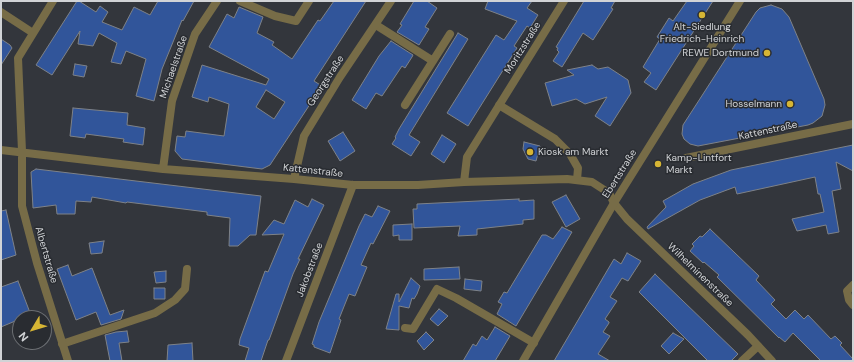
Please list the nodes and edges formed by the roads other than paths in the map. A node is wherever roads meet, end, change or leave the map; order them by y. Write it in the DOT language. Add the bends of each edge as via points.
graph roads {
  1 [pos="53,1"];
  2 [pos="217,1"];
  3 [pos="240,1"];
  4 [pos="309,1"];
  5 [pos="391,1"];
  6 [pos="564,1"];
  7 [pos="740,1"];
  8 [pos="1,12"];
  9 [pos="376,25"];
  10 [pos="33,33"];
  11 [pos="450,34"];
  12 [pos="433,61"];
  13 [pos="405,105"];
  14 [pos="499,105"];
  15 [pos="853,124"];
  16 [pos="1,150"];
  17 [pos="22,151"];
  18 [pos="686,158"];
  19 [pos="163,169"];
  20 [pos="294,179"];
  21 [pos="577,180"];
  22 [pos="464,182"];
  23 [pos="353,186"];
  24 [pos="614,203"];
  25 [pos="187,269"];
  26 [pos="853,285"];
  27 [pos="853,305"];
  28 [pos="405,328"];
  29 [pos="534,343"];
  30 [pos="62,344"];
  31 [pos="758,346"];
  32 [pos="68,361"];
  33 [pos="286,361"];
  34 [pos="523,361"];
  35 [pos="742,361"];
  36 [pos="772,361"];
  1 -- 10 [label="street, Albertstraße"];
  2 -- 19 [label="street, Michaelstraße" via="195,34 172,101"];
  3 -- 4 [label="street" via="275,16 296,21"];
  5 -- 9 [label="street, Georgstraße"];
  6 -- 14 [label="street, Moritzstraße"];
  7 -- 24 [label="street, Ebertstraße"];
  8 -- 10 [label="street"];
  9 -- 12 [label="street"];
  9 -- 20 [label="street, Georgstraße" via="304,136"];
  10 -- 17 [label="street, Albertstraße" via="18,58"];
  11 -- 12 [label="street"];
  12 -- 13 [label="street"];
  14 -- 21 [label="street" via="554,139 570,154 578,168"];
  14 -- 22 [label="street, Moritzstraße" via="467,157"];
  15 -- 18 [label="street, Kattenstraße"];
  16 -- 17 [label="street, Kattenstraße"];
  17 -- 19 [label="street, Kattenstraße"];
  17 -- 30 [label="street, Albertstraße" via="22,206"];
  19 -- 20 [label="street, Kattenstraße"];
  20 -- 23 [label="street, Kattenstraße"];
  21 -- 22 [label="street, Kattenstraße" via="567,178"];
  21 -- 24 [label="street, Kattenstraße" via="592,182 609,193"];
  22 -- 23 [label="street, Kattenstraße"];
  23 -- 33 [label="street, Jakobstraße"];
  24 -- 29 [label="street, Ebertstraße"];
  24 -- 31 [label="street, Wilhelminenstraße" via="626,219"];
  25 -- 30 [label="street" via="185,289 175,300 155,313"];
  26 -- 27 [label="street" via="847,291"];
  28 -- 29 [label="street" via="413,330 437,289"];
  29 -- 34 [label="street, Ebertstraße"];
  30 -- 32 [label="street, Albertstraße"];
  31 -- 35 [label="street"];
  31 -- 36 [label="street, Wilhelminenstraße"];
}
